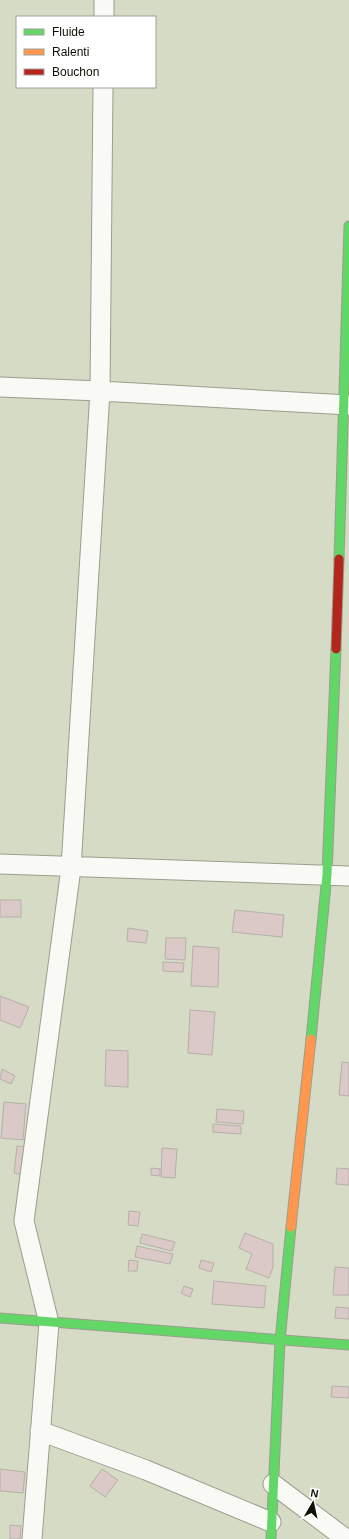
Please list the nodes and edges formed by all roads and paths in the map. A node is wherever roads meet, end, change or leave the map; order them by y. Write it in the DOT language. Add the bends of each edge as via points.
graph roads {
  1 [pos="104,0"];
  2 [pos="104,16"];
  3 [pos="103,88"];
  4 [pos="349,226"];
  5 [pos="0,387"];
  6 [pos="100,391"];
  7 [pos="347,405"];
  8 [pos="0,864"];
  9 [pos="71,868"];
  10 [pos="327,875"];
  11 [pos="349,876"];
  12 [pos="0,1318"];
  13 [pos="50,1323"];
  14 [pos="280,1341"];
  15 [pos="349,1345"];
  16 [pos="40,1431"];
  17 [pos="273,1484"];
  18 [pos="271,1530"];
  19 [pos="32,1539"];
  20 [pos="346,1539"];
  1 -- 2 [label="street"];
  3 -- 6 [label="street"];
  4 -- 7 [label="street"];
  5 -- 6 [label="street"];
  6 -- 7 [label="street"];
  6 -- 9 [label="street"];
  7 -- 10 [label="street"];
  8 -- 9 [label="street"];
  9 -- 10 [label="street"];
  9 -- 13 [label="street" via="24,1221"];
  10 -- 11 [label="street"];
  10 -- 14 [label="street"];
  12 -- 13 [label="street"];
  13 -- 14 [label="street"];
  13 -- 16 [label="street"];
  14 -- 15 [label="street"];
  14 -- 17 [label="street"];
  16 -- 18 [label="street" via="146,1470"];
  16 -- 19 [label="street"];
  17 -- 18 [label="street"];
  17 -- 20 [label="street"];
}
